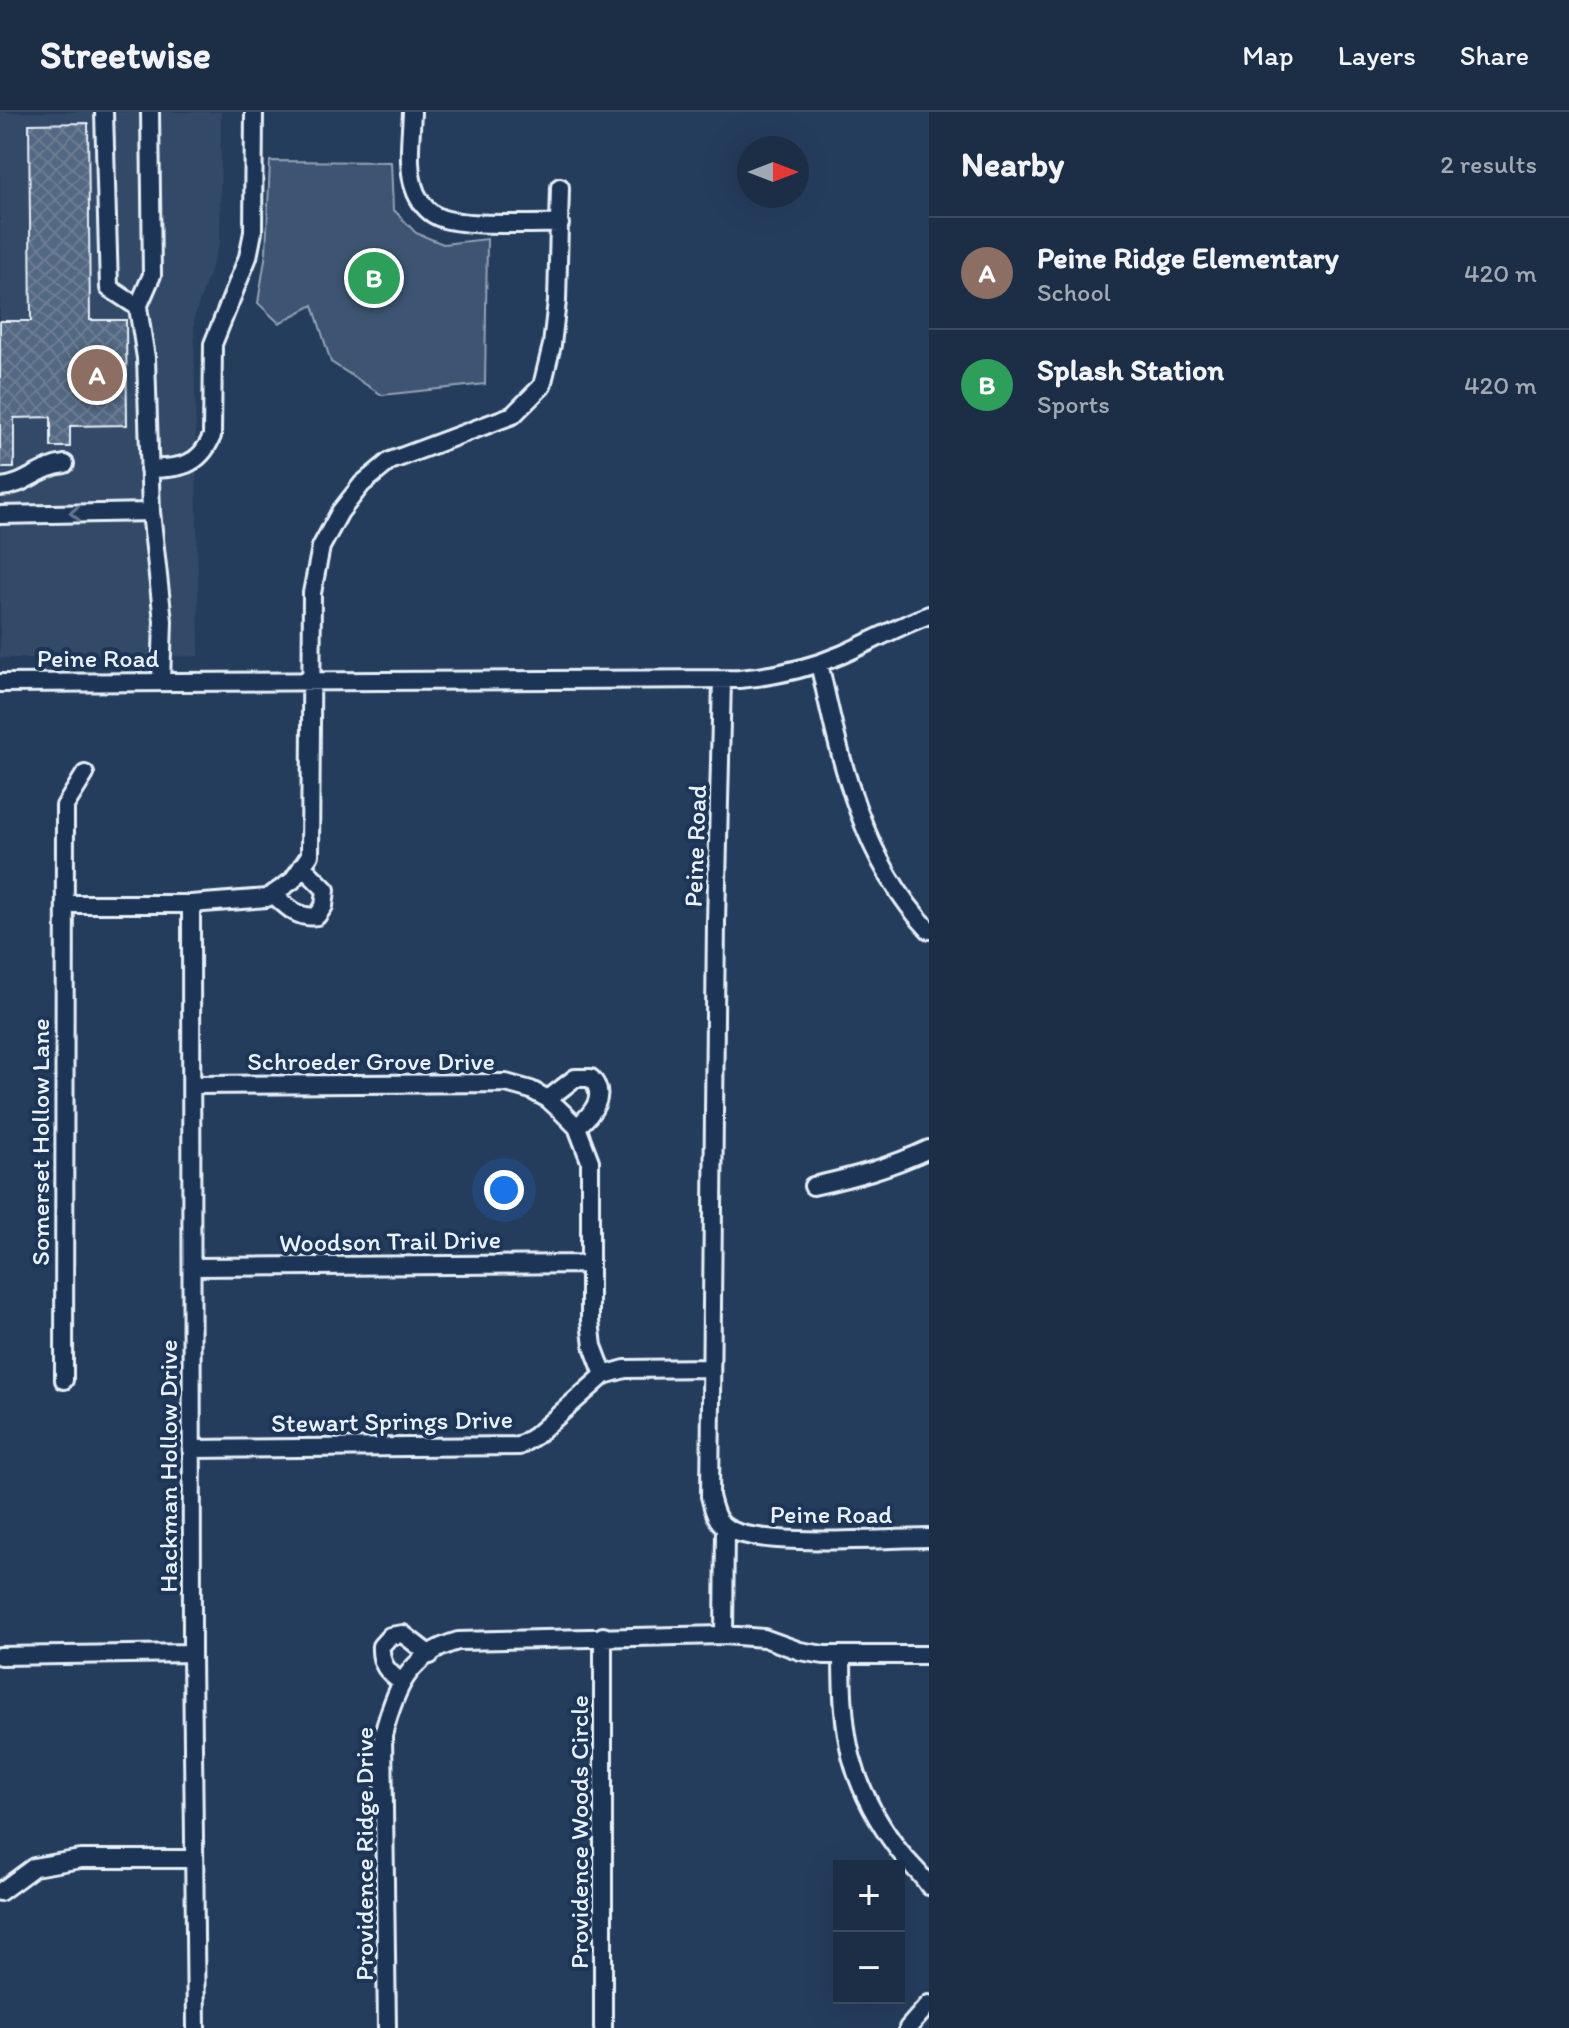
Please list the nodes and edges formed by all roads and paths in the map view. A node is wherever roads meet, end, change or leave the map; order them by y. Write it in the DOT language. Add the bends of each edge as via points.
graph roads {
  1 [pos="104,112"];
  2 [pos="150,112"];
  3 [pos="254,112"];
  4 [pos="412,112"];
  5 [pos="560,187"];
  6 [pos="560,224"];
  7 [pos="138,307"];
  8 [pos="65,464"];
  9 [pos="149,469"];
  10 [pos="0,487"];
  11 [pos="151,512"];
  12 [pos="0,515"];
  13 [pos="929,615"];
  14 [pos="819,663"];
  15 [pos="722,680"];
  16 [pos="311,681"];
  17 [pos="161,682"];
  18 [pos="0,683"];
  19 [pos="85,774"];
  20 [pos="302,866"];
  21 [pos="273,894"];
  22 [pos="65,904"];
  23 [pos="191,904"];
  24 [pos="929,930"];
  25 [pos="193,1085"];
  26 [pos="548,1099"];
  27 [pos="577,1127"];
  28 [pos="929,1149"];
  29 [pos="813,1186"];
  30 [pos="589,1264"];
  31 [pos="193,1267"];
  32 [pos="711,1368"];
  33 [pos="604,1375"];
  34 [pos="64,1380"];
  35 [pos="192,1449"];
  36 [pos="725,1527"];
  37 [pos="929,1538"];
  38 [pos="724,1635"];
  39 [pos="603,1636"];
  40 [pos="192,1653"];
  41 [pos="430,1655"];
  42 [pos="929,1655"];
  43 [pos="0,1656"];
  44 [pos="842,1656"];
  45 [pos="402,1683"];
  46 [pos="194,1859"];
  47 [pos="929,1886"];
  48 [pos="0,1892"];
  49 [pos="928,2007"];
  50 [pos="196,2028"];
  51 [pos="387,2028"];
  52 [pos="603,2028"];
  53 [pos="908,2028"];
  1 -- 7 [label="street" via="109,288"];
  2 -- 7 [label="street" via="152,275"];
  3 -- 9 [label="street" via="253,232 213,344 212,436 195,461"];
  4 -- 6 [label="street" via="414,190 424,208 457,222"];
  5 -- 6 [label="street"];
  6 -- 16 [label="street" via="552,345 542,386 513,415 390,461 340,512 321,547 312,593"];
  7 -- 9 [label="street" via="146,358"];
  8 -- 10 [label="street" via="47,466"];
  9 -- 11 [label="street"];
  11 -- 12 [label="street, one-way"];
  11 -- 17 [label="street" via="163,621"];
  13 -- 14 [label="street"];
  14 -- 15 [label="street" via="766,677"];
  14 -- 24 [label="street" via="854,803 895,887"];
  15 -- 16 [label="street, Peine Road"];
  15 -- 32 [label="street, Peine Road"];
  16 -- 17 [label="street, Peine Road"];
  16 -- 20 [label="street" via="310,855"];
  17 -- 18 [label="street, Peine Road"];
  19 -- 22 [label="street, Somerset Hollow Lane" via="65,806"];
  20 -- 21 [label="street"];
  20 -- 21 [label="street" via="326,890 317,916 305,918"];
  21 -- 23 [label="street"];
  22 -- 23 [label="street"];
  22 -- 34 [label="street, Somerset Hollow Lane"];
  23 -- 25 [label="street, Hackman Hollow Drive"];
  25 -- 26 [label="street, Schroeder Grove Drive" via="506,1083"];
  25 -- 31 [label="street, Hackman Hollow Drive"];
  26 -- 27 [label="street, Schroeder Grove Drive"];
  26 -- 27 [label="street" via="575,1078 591,1078 599,1095"];
  27 -- 30 [label="street, Schroeder Grove Drive" via="590,1161"];
  28 -- 29 [label="street" via="863,1176"];
  30 -- 31 [label="street, Woodson Trail Drive"];
  30 -- 33 [label="street, Schroeder Grove Drive" via="591,1333"];
  31 -- 35 [label="street, Hackman Hollow Drive"];
  32 -- 33 [label="street" via="625,1369"];
  32 -- 36 [label="street, Peine Road" via="708,1483 713,1509"];
  33 -- 35 [label="street, Stewart Springs Drive" via="519,1446"];
  35 -- 40 [label="street, Hackman Hollow Drive"];
  36 -- 37 [label="street, Peine Road" via="777,1539"];
  36 -- 38 [label="street"];
  38 -- 39 [label="street, Providence Ridge Drive"];
  38 -- 44 [label="street, Providence Ridge Drive" via="764,1638 800,1651"];
  39 -- 41 [label="street, Providence Ridge Drive" via="458,1641"];
  39 -- 52 [label="street, Providence Woods Circle"];
  40 -- 43 [label="street"];
  40 -- 46 [label="street, Hackman Hollow Drive"];
  41 -- 45 [label="street, Providence Ridge Drive"];
  41 -- 45 [label="street" via="403,1634 390,1636 381,1646 380,1658"];
  42 -- 44 [label="street, Providence Ridge Drive"];
  44 -- 47 [label="street" via="845,1731 860,1787 899,1852"];
  45 -- 51 [label="street, Providence Ridge Drive" via="383,1735"];
  46 -- 48 [label="street" via="81,1859 34,1867"];
  46 -- 50 [label="street, Hackman Hollow Drive"];
  49 -- 53 [label="street"];
}
